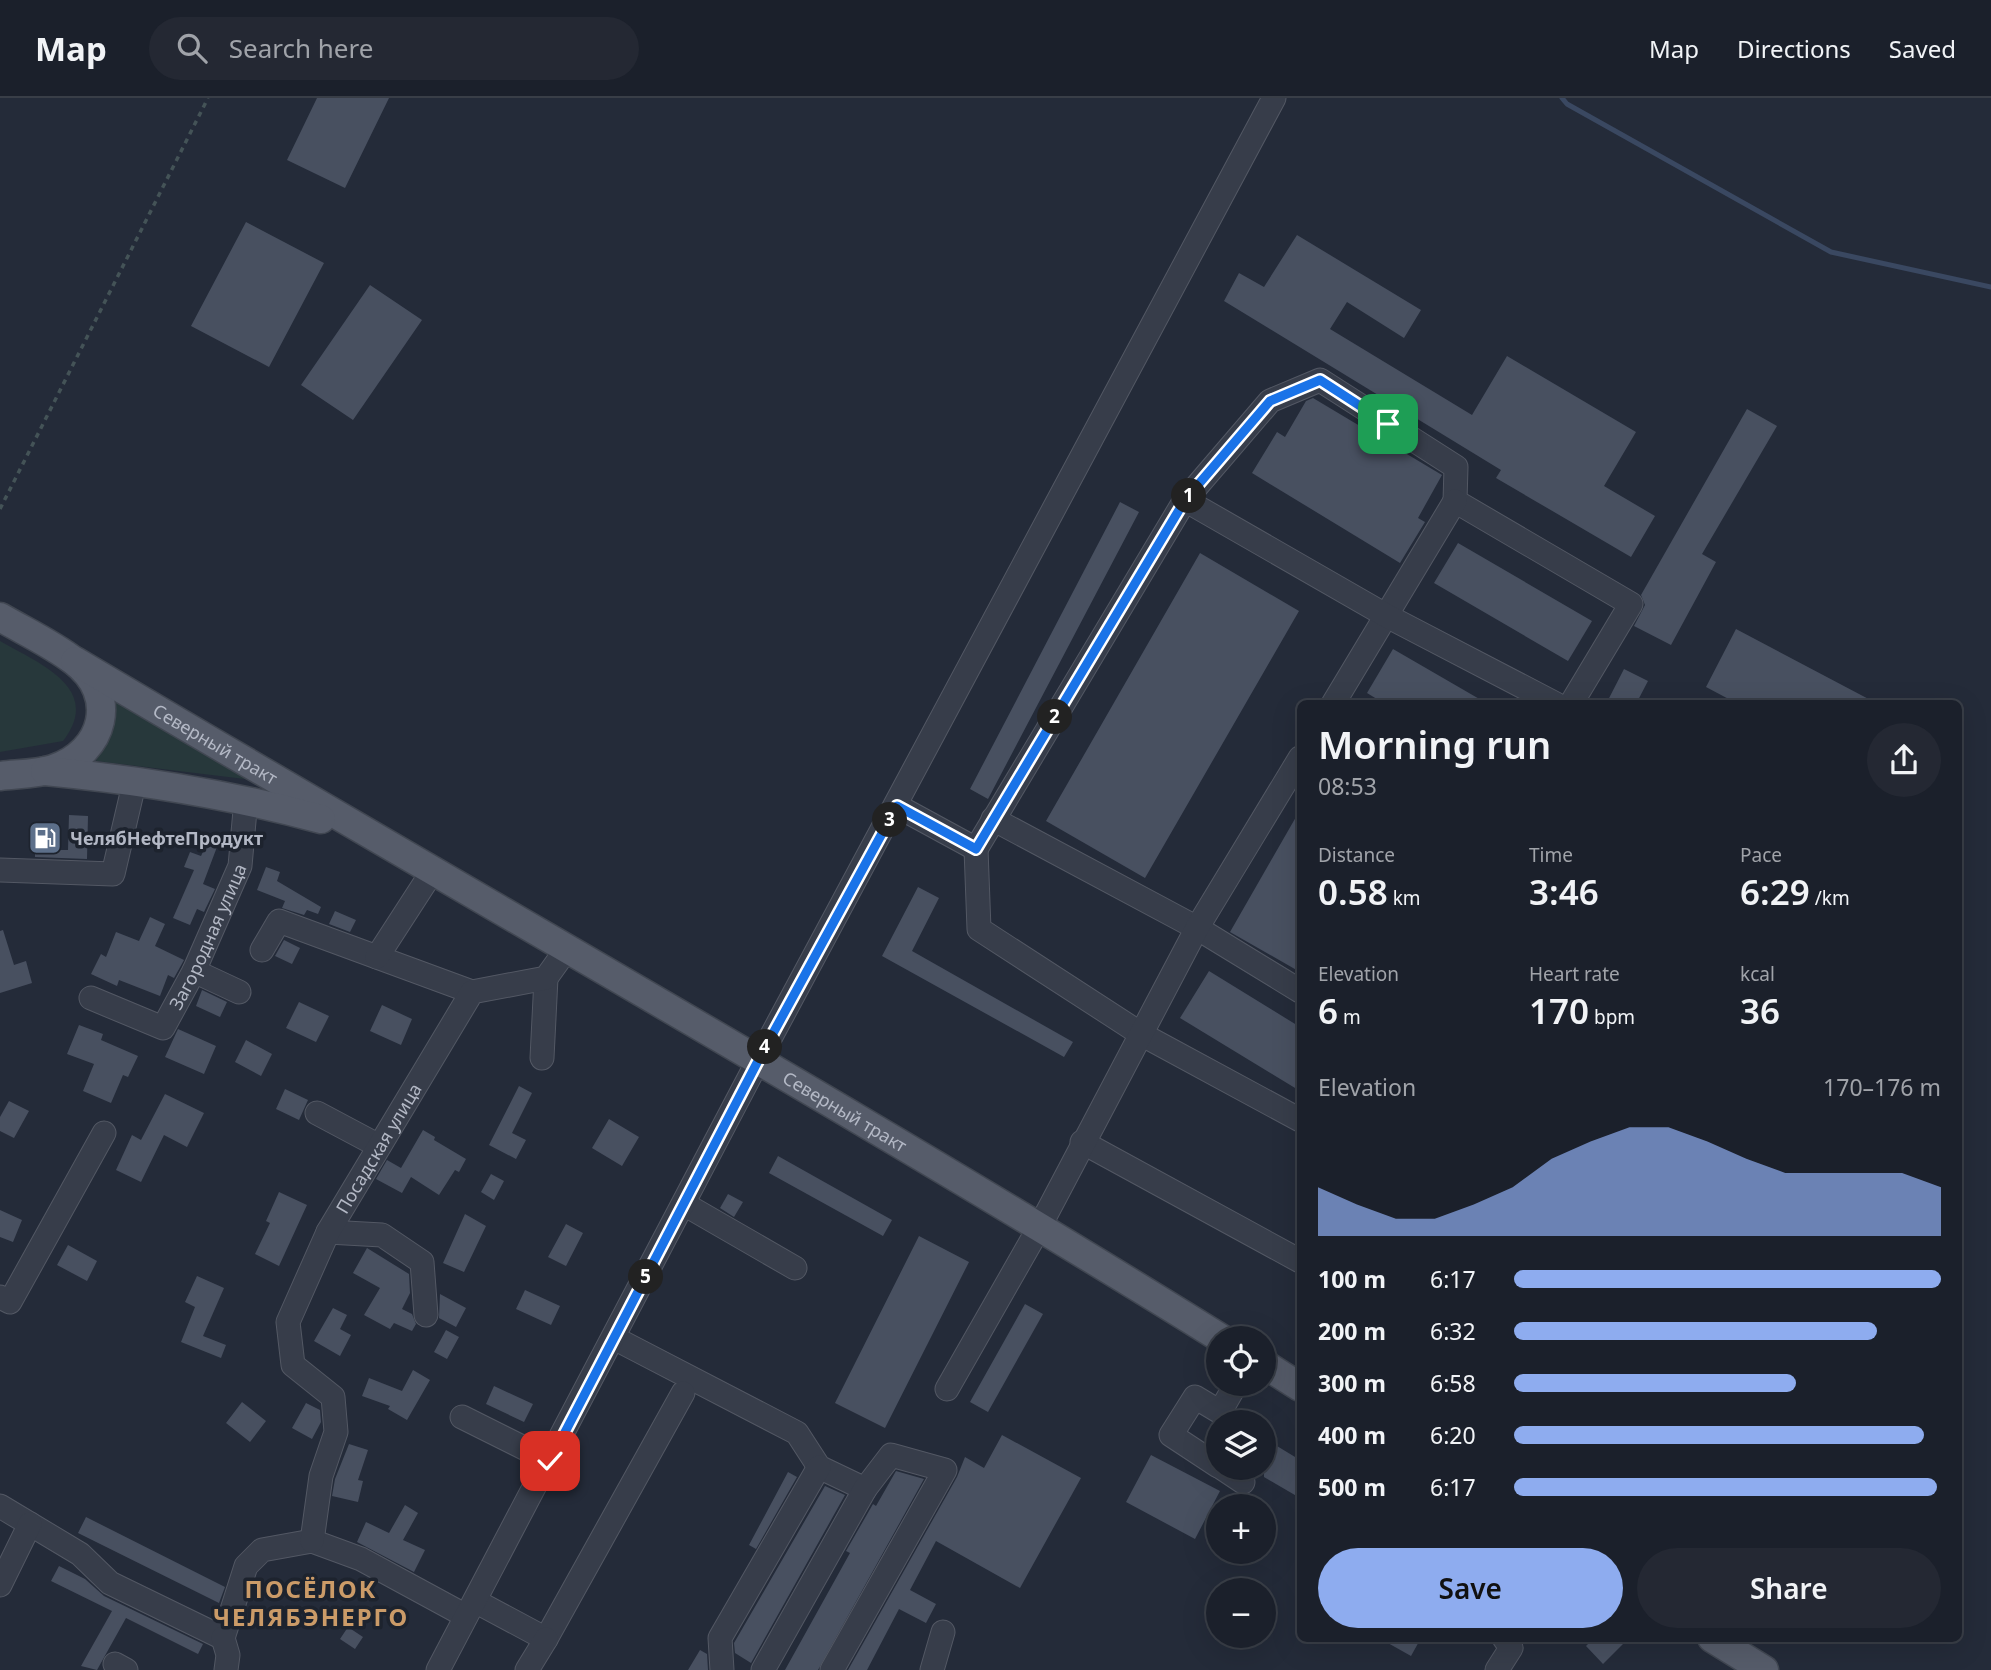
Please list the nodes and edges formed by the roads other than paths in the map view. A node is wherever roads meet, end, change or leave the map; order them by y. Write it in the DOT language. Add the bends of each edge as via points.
graph roads {
  1 [pos="1274,98"];
  2 [pos="1185,500"];
  3 [pos="1455,501"];
  4 [pos="1387,616"];
  5 [pos="0,617"];
  6 [pos="75,661"];
  7 [pos="1336,700"];
  8 [pos="1548,700"];
  9 [pos="1573,700"];
  10 [pos="1297,763"];
  11 [pos="45,771"];
  12 [pos="0,776"];
  13 [pos="135,780"];
  14 [pos="246,799"];
  15 [pos="897,806"];
  16 [pos="993,819"];
  17 [pos="355,828"];
  18 [pos="976,849"];
  19 [pos="0,870"];
  20 [pos="432,872"];
  21 [pos="1197,928"];
  22 [pos="262,950"];
  23 [pos="566,950"];
  24 [pos="377,957"];
  25 [pos="194,971"];
  26 [pos="546,978"];
  27 [pos="1297,989"];
  28 [pos="239,992"];
  29 [pos="472,992"];
  30 [pos="91,998"];
  31 [pos="1141,1034"];
  32 [pos="542,1058"];
  33 [pos="759,1059"];
  34 [pos="317,1113"];
  35 [pos="1297,1118"];
  36 [pos="104,1133"];
  37 [pos="1082,1142"];
  38 [pos="379,1146"];
  39 [pos="684,1204"];
  40 [pos="1040,1226"];
  41 [pos="328,1232"];
  42 [pos="1297,1259"];
  43 [pos="795,1268"];
  44 [pos="0,1297"];
  45 [pos="426,1315"];
  46 [pos="1206,1329"];
  47 [pos="614,1338"];
  48 [pos="1276,1372"];
  49 [pos="1297,1385"];
  50 [pos="947,1389"];
  51 [pos="683,1394"];
  52 [pos="1217,1410"];
  53 [pos="462,1417"];
  54 [pos="1206,1458"];
  55 [pos="550,1461"];
  56 [pos="819,1466"];
  57 [pos="1239,1480"];
  58 [pos="1242,1482"];
  59 [pos="865,1489"];
  60 [pos="0,1506"];
  61 [pos="30,1524"];
  62 [pos="312,1541"];
  63 [pos="0,1585"];
  64 [pos="471,1609"];
  65 [pos="943,1632"];
  66 [pos="223,1638"];
  67 [pos="546,1639"];
  68 [pos="1507,1642"];
  69 [pos="1718,1642"];
  70 [pos="226,1670"];
  71 [pos="438,1670"];
  72 [pos="527,1670"];
  73 [pos="722,1670"];
  74 [pos="763,1670"];
  75 [pos="832,1670"];
  76 [pos="932,1670"];
  77 [pos="1497,1670"];
  78 [pos="1764,1670"];
  1 -- 15 [label="street"];
  2 -- 3 [label="street" via="1270,401 1320,380 1456,467"];
  2 -- 4 [label="street"];
  2 -- 16 [label="street"];
  3 -- 4 [label="street"];
  3 -- 9 [label="street" via="1631,604"];
  4 -- 7 [label="street"];
  4 -- 8 [label="street"];
  5 -- 6 [label="main road, Северный тракт"];
  6 -- 11 [label="main road" via="97,686 100,721 85,751"];
  6 -- 17 [label="main road, Северный тракт"];
  10 -- 21 [label="street"];
  11 -- 12 [label="main road"];
  11 -- 13 [label="main road, Северный тракт"];
  13 -- 14 [label="main road, Северный тракт"];
  13 -- 19 [label="street" via="113,874"];
  14 -- 17 [label="main road, Северный тракт"];
  14 -- 25 [label="street, Загородная улица" via="240,866"];
  15 -- 18 [label="street"];
  15 -- 33 [label="street"];
  16 -- 18 [label="street"];
  16 -- 21 [label="street"];
  17 -- 20 [label="main road, Северный тракт"];
  18 -- 31 [label="street" via="979,929"];
  20 -- 23 [label="main road, Северный тракт"];
  20 -- 24 [label="street"];
  21 -- 27 [label="street"];
  21 -- 31 [label="street"];
  22 -- 24 [label="street" via="279,921"];
  23 -- 26 [label="street"];
  23 -- 33 [label="main road, Северный тракт"];
  24 -- 29 [label="street"];
  25 -- 28 [label="street"];
  25 -- 30 [label="street, Загородная улица" via="163,1028"];
  26 -- 29 [label="street"];
  26 -- 32 [label="street"];
  29 -- 38 [label="street, Посадская улица"];
  31 -- 35 [label="street"];
  31 -- 37 [label="street"];
  33 -- 39 [label="street"];
  33 -- 40 [label="main road, Северный тракт"];
  34 -- 38 [label="street"];
  36 -- 44 [label="street" via="10,1302"];
  37 -- 40 [label="street"];
  37 -- 42 [label="street"];
  38 -- 41 [label="street, Посадская улица"];
  39 -- 43 [label="street"];
  39 -- 47 [label="street"];
  40 -- 46 [label="main road, Северный тракт"];
  40 -- 50 [label="street"];
  41 -- 45 [label="street" via="382,1235 422,1262"];
  41 -- 62 [label="street, Посадская улица" via="288,1322 293,1365 333,1398 336,1432 321,1476"];
  47 -- 55 [label="street"];
  47 -- 56 [label="street" via="797,1433"];
  48 -- 49 [label="main road"];
  51 -- 67 [label="street"];
  52 -- 54 [label="street" via="1195,1397 1171,1435"];
  53 -- 55 [label="street"];
  55 -- 64 [label="street"];
  56 -- 59 [label="street"];
  56 -- 73 [label="street" via="720,1638"];
  57 -- 58 [label="street"];
  59 -- 74 [label="street"];
  59 -- 75 [label="street" via="891,1455 945,1470"];
  60 -- 61 [label="street"];
  61 -- 63 [label="street"];
  61 -- 66 [label="street" via="80,1554 110,1583"];
  62 -- 64 [label="street"];
  62 -- 66 [label="street" via="262,1550 253,1556"];
  64 -- 67 [label="street"];
  64 -- 71 [label="street"];
  65 -- 76 [label="street"];
  66 -- 70 [label="street"];
  67 -- 72 [label="street"];
  68 -- 77 [label="street" via="1511,1648"];
  69 -- 78 [label="main road"];
}
